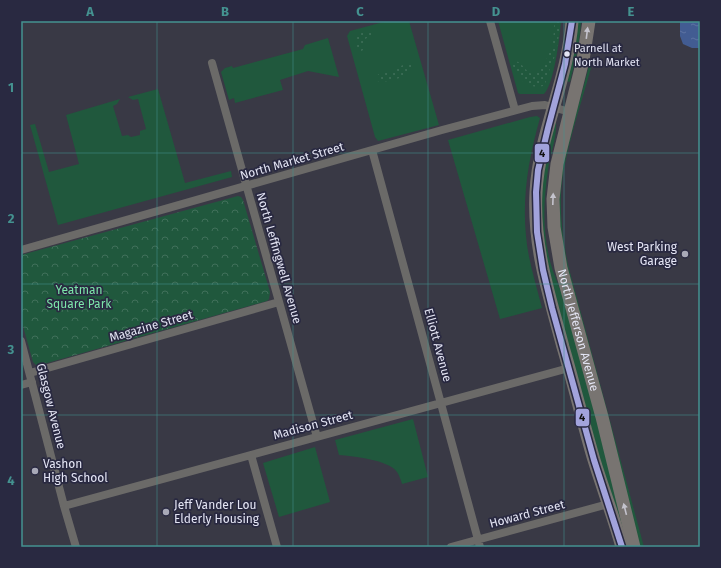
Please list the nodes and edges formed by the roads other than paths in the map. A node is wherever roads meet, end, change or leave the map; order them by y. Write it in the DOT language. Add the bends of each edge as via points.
graph roads {
  1 [pos="490,21"];
  2 [pos="572,21"];
  3 [pos="589,21"];
  4 [pos="212,63"];
  5 [pos="553,107"];
  6 [pos="515,110"];
  7 [pos="570,112"];
  8 [pos="372,150"];
  9 [pos="246,186"];
  10 [pos="21,250"];
  11 [pos="279,302"];
  12 [pos="21,341"];
  13 [pos="569,368"];
  14 [pos="30,373"];
  15 [pos="32,382"];
  16 [pos="21,385"];
  17 [pos="441,403"];
  18 [pos="316,437"];
  19 [pos="251,454"];
  20 [pos="608,504"];
  21 [pos="64,506"];
  22 [pos="479,543"];
  23 [pos="76,547"];
  24 [pos="277,547"];
  25 [pos="451,547"];
  26 [pos="622,547"];
  27 [pos="634,547"];
  1 -- 6 [label="street"];
  2 -- 5 [label="main road, North Jefferson Avenue" via="566,61"];
  7 -- 3 [label="main road, North Jefferson Avenue, one-way" via="583,60"];
  4 -- 9 [label="street, North Leffingwell Avenue"];
  5 -- 6 [label="street, North Market Street" via="537,105"];
  5 -- 7 [label="street, North Market Street"];
  5 -- 13 [label="main road, North Jefferson Avenue" via="537,174 537,238 542,267"];
  6 -- 8 [label="street, North Market Street"];
  27 -- 7 [label="main road, North Jefferson Avenue, one-way" via="555,238 554,180"];
  8 -- 9 [label="street, North Market Street"];
  8 -- 17 [label="street, Elliott Avenue"];
  9 -- 10 [label="street, North Market Street"];
  9 -- 11 [label="street, North Leffingwell Avenue"];
  11 -- 14 [label="street, Magazine Street"];
  11 -- 18 [label="street, North Leffingwell Avenue"];
  12 -- 14 [label="street, Glasgow Avenue"];
  13 -- 17 [label="street, Madison Street"];
  13 -- 20 [label="main road, North Jefferson Avenue"];
  14 -- 15 [label="street, Glasgow Avenue"];
  15 -- 16 [label="street"];
  15 -- 21 [label="street, Glasgow Avenue"];
  17 -- 18 [label="street, Madison Street"];
  17 -- 22 [label="street, Elliott Avenue"];
  18 -- 19 [label="street, Madison Street"];
  19 -- 21 [label="street, Madison Street"];
  19 -- 24 [label="street"];
  20 -- 22 [label="street, Howard Street"];
  20 -- 26 [label="main road, North Jefferson Avenue"];
  21 -- 23 [label="street, Glasgow Avenue"];
  22 -- 25 [label="street, Howard Street"];
}
